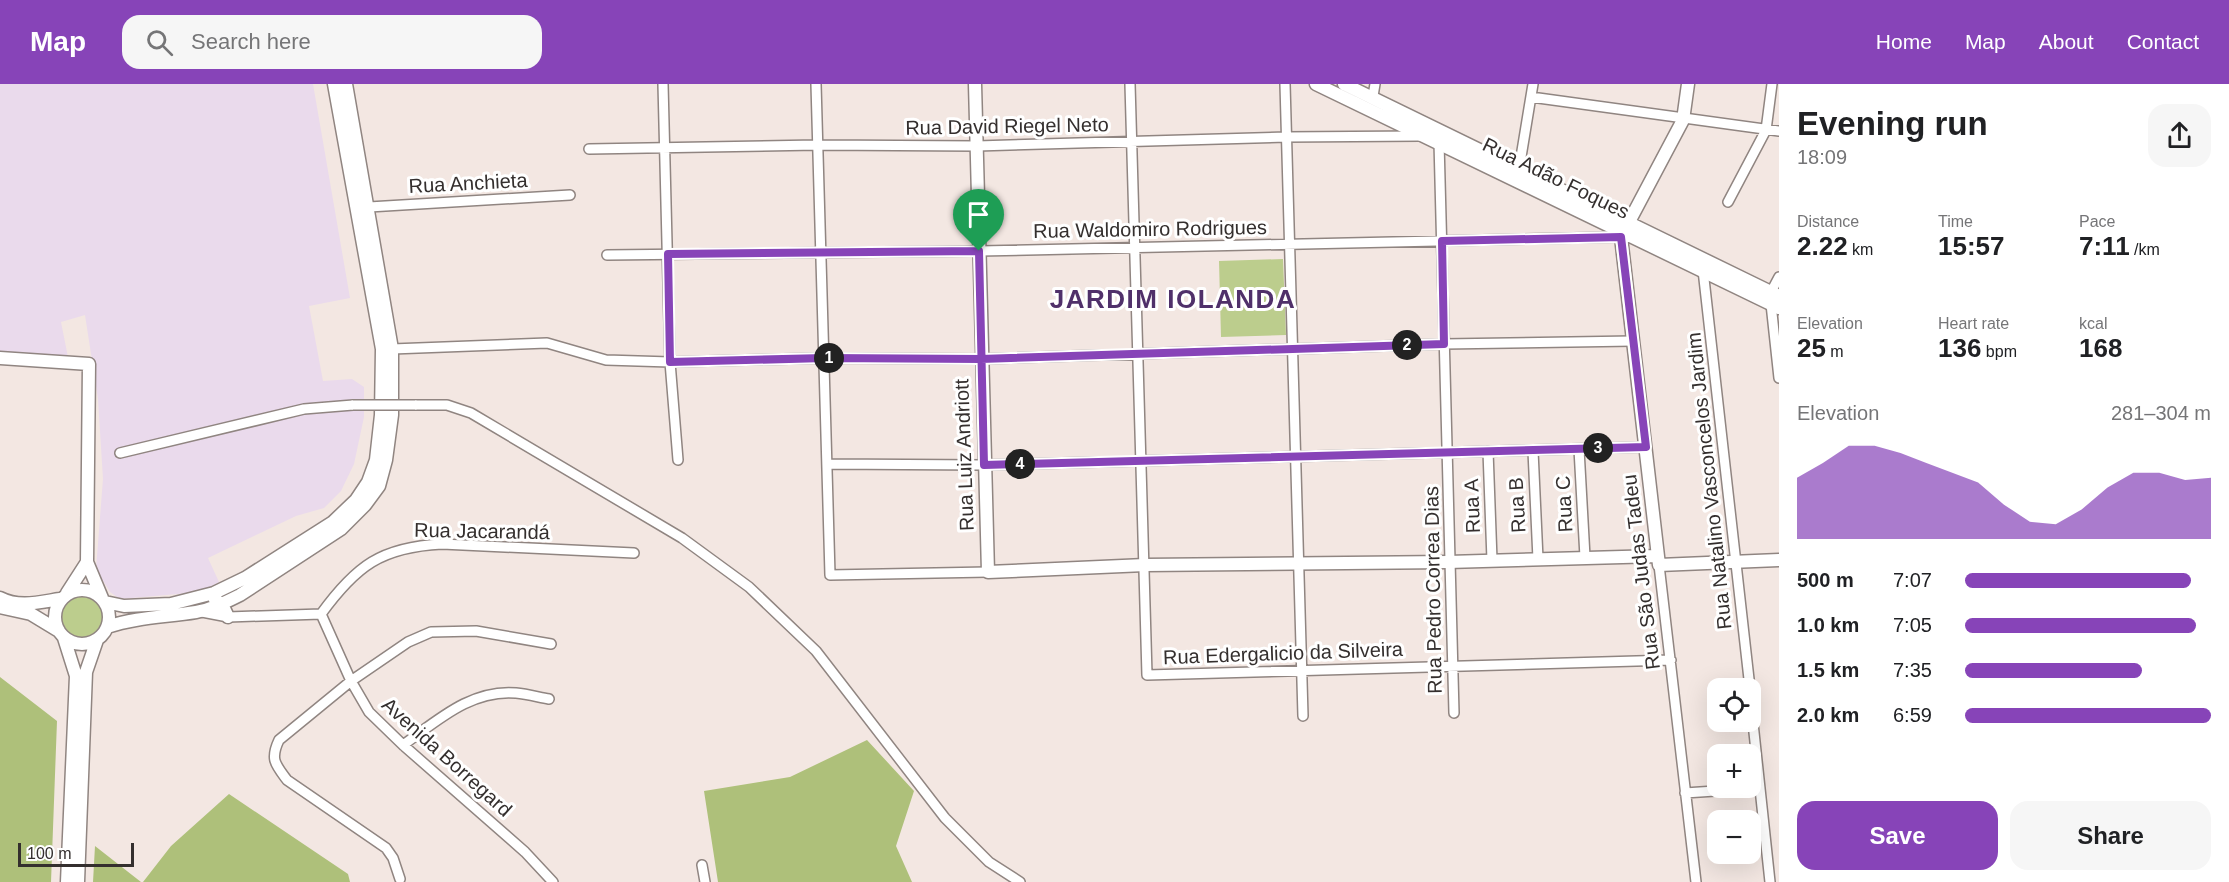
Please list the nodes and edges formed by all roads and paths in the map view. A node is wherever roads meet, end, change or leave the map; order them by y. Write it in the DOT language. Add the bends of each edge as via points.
graph roads {
  1 [pos="334,84"];
  2 [pos="346,84"];
  3 [pos="663,84"];
  4 [pos="816,84"];
  5 [pos="975,84"];
  6 [pos="1130,84"];
  7 [pos="1285,84"];
  8 [pos="1316,84"];
  9 [pos="1344,84"];
  10 [pos="1533,84"];
  11 [pos="1688,84"];
  12 [pos="1772,84"];
  13 [pos="1374,90"];
  14 [pos="1531,97"];
  15 [pos="1683,120"];
  16 [pos="1766,130"];
  17 [pos="1779,131"];
  18 [pos="1426,136"];
  19 [pos="1286,137"];
  20 [pos="1133,142"];
  21 [pos="1439,142"];
  22 [pos="817,145"];
  23 [pos="977,146"];
  24 [pos="665,148"];
  25 [pos="589,149"];
  26 [pos="1519,170"];
  27 [pos="570,195"];
  28 [pos="1728,202"];
  29 [pos="369,207"];
  30 [pos="1625,231"];
  31 [pos="1442,241"];
  32 [pos="1289,244"];
  33 [pos="1135,246"];
  34 [pos="820,251"];
  35 [pos="979,251"];
  36 [pos="668,254"];
  37 [pos="607,255"];
  38 [pos="1703,270"];
  39 [pos="1779,277"];
  40 [pos="1775,300"];
  41 [pos="1634,340"];
  42 [pos="1444,344"];
  43 [pos="392,349"];
  44 [pos="1293,350"];
  45 [pos="1138,355"];
  46 [pos="825,358"];
  47 [pos="0,359"];
  48 [pos="981,359"];
  49 [pos="670,362"];
  50 [pos="1779,378"];
  51 [pos="1646,447"];
  52 [pos="1580,449"];
  53 [pos="1488,451"];
  54 [pos="1533,451"];
  55 [pos="120,453"];
  56 [pos="1448,453"];
  57 [pos="1294,458"];
  58 [pos="678,460"];
  59 [pos="1142,460"];
  60 [pos="827,464"];
  61 [pos="984,465"];
  62 [pos="634,553"];
  63 [pos="1585,557"];
  64 [pos="1538,559"];
  65 [pos="1492,560"];
  66 [pos="1659,560"];
  67 [pos="1779,560"];
  68 [pos="1736,561"];
  69 [pos="87,562"];
  70 [pos="1448,562"];
  71 [pos="1299,563"];
  72 [pos="1144,565"];
  73 [pos="988,572"];
  74 [pos="63,596"];
  75 [pos="0,598"];
  76 [pos="104,600"];
  77 [pos="171,604"];
  78 [pos="222,604"];
  79 [pos="195,606"];
  80 [pos="0,608"];
  81 [pos="321,614"];
  82 [pos="228,617"];
  83 [pos="107,627"];
  84 [pos="61,635"];
  85 [pos="97,640"];
  86 [pos="551,644"];
  87 [pos="1671,660"];
  88 [pos="1453,667"];
  89 [pos="1303,670"];
  90 [pos="1749,678"];
  91 [pos="351,681"];
  92 [pos="549,699"];
  93 [pos="1454,713"];
  94 [pos="1303,716"];
  95 [pos="403,745"];
  96 [pos="1707,792"];
  97 [pos="1685,793"];
  98 [pos="1761,797"];
  99 [pos="702,865"];
  100 [pos="400,879"];
  101 [pos="67,882"];
  102 [pos="78,882"];
  103 [pos="553,882"];
  104 [pos="705,882"];
  105 [pos="1020,882"];
  106 [pos="1696,882"];
  107 [pos="1770,882"];
  1 -- 79 [label="main road" via="382,350 381,415 375,460 368,482 356,500 333,522"];
  2 -- 29 [label="main road"];
  3 -- 24 [label="street"];
  4 -- 22 [label="street"];
  5 -- 23 [label="main road, Rua Luiz Andriott"];
  6 -- 20 [label="street"];
  7 -- 19 [label="street"];
  8 -- 18 [label="main road, Rua Adão Foques"];
  9 -- 13 [label="main road, Rua Adão Foques"];
  10 -- 14 [label="street"];
  11 -- 15 [label="main road"];
  12 -- 16 [label="street"];
  13 -- 26 [label="main road, Rua Adão Foques"];
  14 -- 15 [label="street"];
  14 -- 26 [label="street"];
  15 -- 16 [label="street"];
  15 -- 30 [label="main road"];
  16 -- 17 [label="street"];
  16 -- 28 [label="street"];
  18 -- 19 [label="street, Rua David Riegel Neto"];
  18 -- 21 [label="main road, Rua Adão Foques"];
  19 -- 20 [label="street, Rua David Riegel Neto"];
  19 -- 32 [label="street"];
  20 -- 23 [label="street, Rua David Riegel Neto"];
  20 -- 33 [label="street"];
  21 -- 30 [label="main road, Rua Adão Foques"];
  21 -- 31 [label="street, Rua Pedro Correa Dias"];
  22 -- 23 [label="street, Rua David Riegel Neto"];
  22 -- 24 [label="street, Rua David Riegel Neto"];
  22 -- 34 [label="street"];
  23 -- 35 [label="main road, Rua Luiz Andriott"];
  24 -- 25 [label="street, Rua David Riegel Neto"];
  24 -- 36 [label="street"];
  26 -- 30 [label="main road, Rua Adão Foques"];
  27 -- 29 [label="street, Rua Anchieta"];
  29 -- 43 [label="main road"];
  30 -- 31 [label="street, Rua Waldomiro Rodrigues"];
  30 -- 38 [label="main road, Rua Adão Foques"];
  30 -- 40 [label="main road, Rua Adão Foques"];
  30 -- 41 [label="main road, Rua São Judas Tadeu"];
  31 -- 32 [label="street, Rua Waldomiro Rodrigues"];
  31 -- 42 [label="street, Rua Pedro Correa Dias"];
  32 -- 33 [label="street, Rua Waldomiro Rodrigues"];
  32 -- 44 [label="street"];
  33 -- 35 [label="street, Rua Waldomiro Rodrigues"];
  33 -- 45 [label="street"];
  34 -- 35 [label="street, Rua Waldomiro Rodrigues"];
  34 -- 36 [label="street, Rua Waldomiro Rodrigues"];
  34 -- 46 [label="street"];
  35 -- 48 [label="main road, Rua Luiz Andriott"];
  36 -- 37 [label="street, Rua Waldomiro Rodrigues"];
  36 -- 49 [label="street"];
  38 -- 40 [label="main road, Rua Adão Foques"];
  38 -- 68 [label="street, Rua Natalino Vasconcelos Jardim"];
  39 -- 40 [label="street"];
  40 -- 50 [label="street"];
  41 -- 42 [label="street"];
  41 -- 51 [label="main road, Rua São Judas Tadeu"];
  42 -- 44 [label="street"];
  42 -- 56 [label="street, Rua Pedro Correa Dias"];
  43 -- 49 [label="street" via="547,343 606,360"];
  43 -- 78 [label="main road" via="392,415 379,486 341,529"];
  44 -- 45 [label="street"];
  44 -- 57 [label="street"];
  45 -- 48 [label="street"];
  45 -- 59 [label="street"];
  46 -- 48 [label="street"];
  46 -- 49 [label="street"];
  46 -- 60 [label="street"];
  47 -- 69 [label="main road" via="89,364"];
  48 -- 61 [label="main road, Rua Luiz Andriott"];
  49 -- 58 [label="street"];
  51 -- 52 [label="street"];
  51 -- 66 [label="main road, Rua São Judas Tadeu"];
  52 -- 54 [label="street"];
  52 -- 63 [label="street, Rua C"];
  53 -- 54 [label="street"];
  53 -- 56 [label="street"];
  53 -- 65 [label="street, Rua A"];
  54 -- 64 [label="street, Rua B"];
  55 -- 105 [label="street, bridge" via="304,409 447,405 471,413 682,538 749,587 816,651 945,818 989,862"];
  56 -- 57 [label="street"];
  56 -- 70 [label="street, Rua Pedro Correa Dias"];
  57 -- 59 [label="street"];
  57 -- 71 [label="street"];
  59 -- 61 [label="street"];
  59 -- 72 [label="street"];
  60 -- 61 [label="street"];
  60 -- 73 [label="street" via="830,574"];
  61 -- 73 [label="main road, Rua Luiz Andriott"];
  62 -- 81 [label="street, Rua Jacarandá" via="414,545 388,552 366,566 342,586"];
  63 -- 64 [label="main road"];
  63 -- 66 [label="main road"];
  64 -- 65 [label="main road"];
  65 -- 70 [label="main road"];
  66 -- 68 [label="main road"];
  66 -- 87 [label="street, Rua São Judas Tadeu"];
  67 -- 68 [label="main road"];
  68 -- 90 [label="street, Rua Natalino Vasconcelos Jardim"];
  69 -- 74 [label="main road"];
  69 -- 76 [label="main road"];
  70 -- 71 [label="main road"];
  70 -- 88 [label="street, Rua Pedro Correa Dias"];
  71 -- 72 [label="main road"];
  71 -- 89 [label="street"];
  72 -- 73 [label="main road"];
  72 -- 89 [label="street, Rua Edergalicio da Silveira" via="1148,675"];
  74 -- 75 [label="main road" via="27,604"];
  74 -- 76 [label="main road" via="74,590 89,590"];
  74 -- 84 [label="main road" via="54,615"];
  76 -- 77 [label="main road" via="124,606"];
  76 -- 83 [label="main road" via="109,610"];
  77 -- 78 [label="main road" via="180,607 216,600"];
  77 -- 79 [label="main road"];
  78 -- 79 [label="main road"];
  78 -- 82 [label="main road"];
  79 -- 82 [label="street"];
  79 -- 83 [label="main road"];
  80 -- 84 [label="main road" via="31,614"];
  81 -- 82 [label="street"];
  81 -- 91 [label="street, Avenida Borregard"];
  83 -- 85 [label="main road"];
  84 -- 85 [label="main road" via="80,644"];
  84 -- 101 [label="main road" via="76,675"];
  85 -- 102 [label="main road" via="86,672"];
  86 -- 91 [label="street" via="476,631 431,632 408,642"];
  87 -- 88 [label="street, Rua Edergalicio da Silveira"];
  87 -- 97 [label="street, Rua São Judas Tadeu"];
  88 -- 89 [label="street, Rua Edergalicio da Silveira"];
  88 -- 93 [label="street, Rua Pedro Correa Dias"];
  89 -- 94 [label="street"];
  91 -- 95 [label="street, Avenida Borregard" via="369,712"];
  91 -- 100 [label="street" via="279,740 273,754 276,766 287,780 386,848"];
  92 -- 95 [label="street" via="515,693 475,698"];
  95 -- 103 [label="street, Avenida Borregard" via="525,852"];
  96 -- 97 [label="street"];
  97 -- 106 [label="street, Rua São Judas Tadeu"];
  98 -- 107 [label="street"];
  99 -- 104 [label="street"];
}
